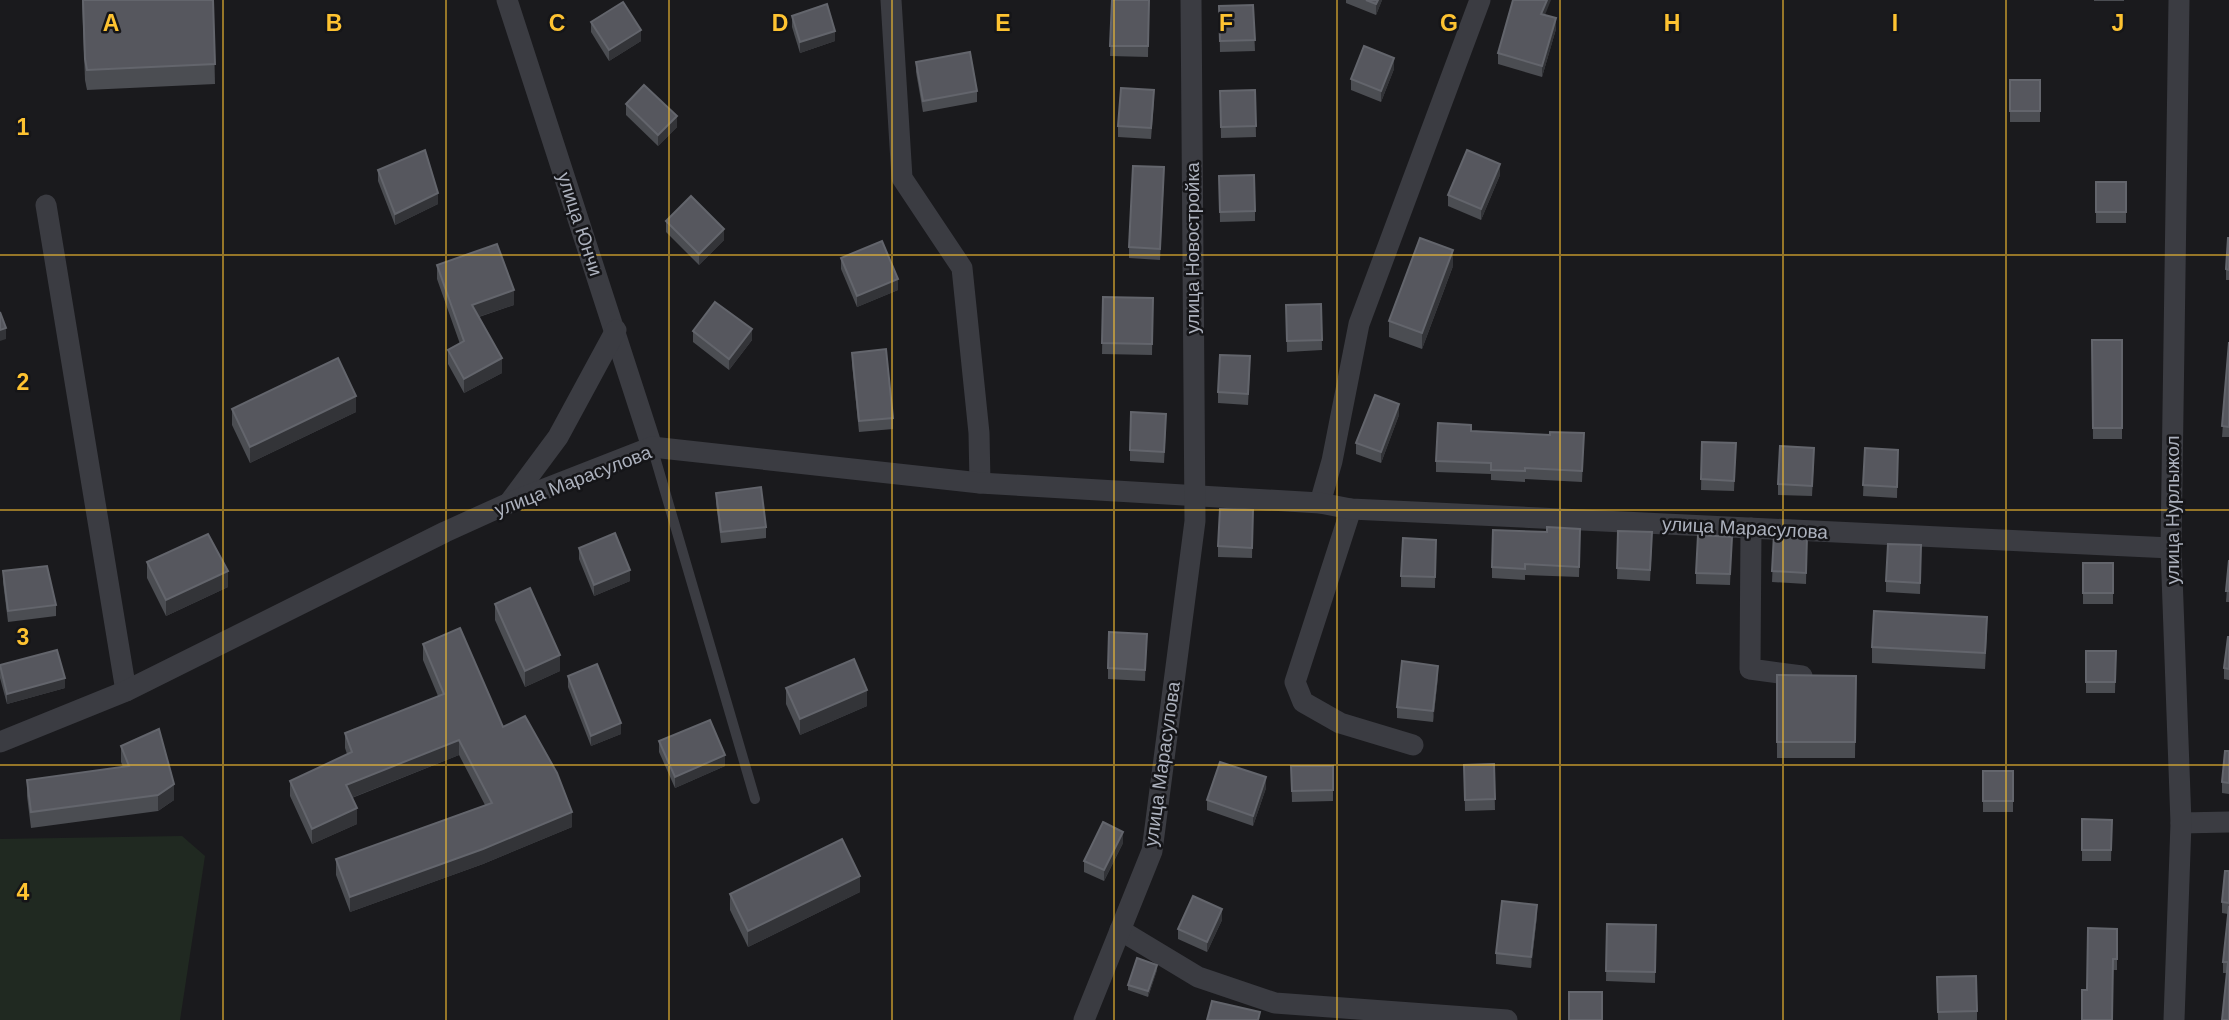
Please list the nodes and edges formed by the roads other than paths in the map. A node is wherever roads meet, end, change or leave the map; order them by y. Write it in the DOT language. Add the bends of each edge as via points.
graph roads {
  1 [pos="508,0"];
  2 [pos="891,0"];
  3 [pos="1191,0"];
  4 [pos="1480,0"];
  5 [pos="2179,0"];
  6 [pos="46,205"];
  7 [pos="616,330"];
  8 [pos="652,447"];
  9 [pos="980,483"];
  10 [pos="1194,497"];
  11 [pos="509,503"];
  12 [pos="1320,503"];
  13 [pos="1351,509"];
  14 [pos="1751,528"];
  15 [pos="2171,548"];
  16 [pos="1802,676"];
  17 [pos="126,691"];
  18 [pos="0,742"];
  19 [pos="1413,745"];
  20 [pos="755,799"];
  21 [pos="2229,822"];
  22 [pos="2181,823"];
  23 [pos="1120,930"];
  24 [pos="1084,1020"];
  25 [pos="1507,1020"];
  26 [pos="2175,1020"];
  1 -- 7 [label="street, улица Юнчи"];
  2 -- 9 [label="street" via="902,178 962,268"];
  3 -- 10 [label="street, улица Новостройка"];
  4 -- 12 [label="street" via="1359,324"];
  5 -- 15 [label="street, улица Нурлыжол"];
  6 -- 17 [label="street"];
  7 -- 8 [label="street, улица Юнчи"];
  7 -- 11 [label="street" via="558,437"];
  8 -- 9 [label="street, улица Марасулова"];
  8 -- 11 [label="street, улица Марасулова"];
  8 -- 20 [label="lane"];
  9 -- 10 [label="street, улица Марасулова"];
  10 -- 12 [label="street, улица Марасулова"];
  10 -- 23 [label="street, улица Марасулова" via="1195,521 1152,851"];
  11 -- 17 [label="street, улица Марасулова"];
  12 -- 13 [label="street, улица Марасулова"];
  13 -- 14 [label="street, улица Марасулова"];
  13 -- 19 [label="street" via="1295,682 1303,702 1340,723"];
  14 -- 15 [label="street, улица Марасулова"];
  14 -- 16 [label="street" via="1750,669"];
  15 -- 22 [label="street, улица Нурлыжол"];
  17 -- 18 [label="street, улица Марасулова"];
  21 -- 22 [label="street"];
  22 -- 26 [label="street, улица Нурлыжол"];
  23 -- 24 [label="street, улица Марасулова"];
  23 -- 25 [label="street" via="1199,977 1275,1003"];
}
